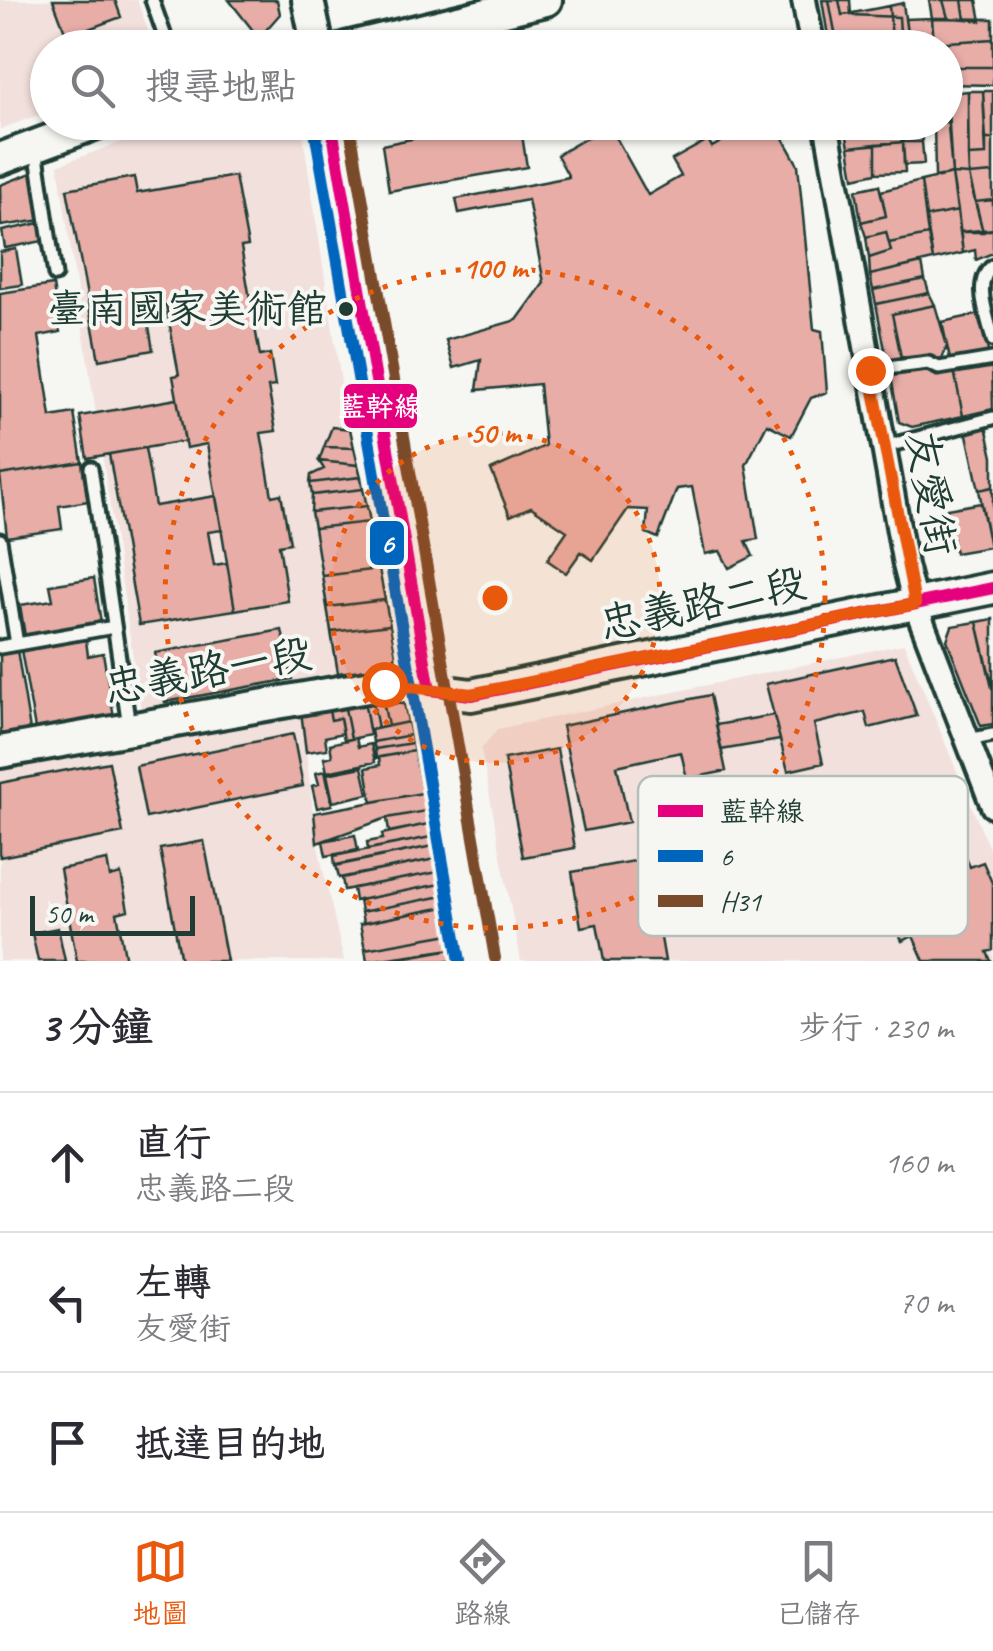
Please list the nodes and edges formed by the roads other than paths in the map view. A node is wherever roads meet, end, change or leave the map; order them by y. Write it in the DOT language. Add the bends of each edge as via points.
graph roads {
  1 [pos="152,0"];
  2 [pos="308,0"];
  3 [pos="545,0"];
  4 [pos="804,0"];
  5 [pos="163,30"];
  6 [pos="314,30"];
  7 [pos="421,30"];
  8 [pos="810,30"];
  9 [pos="50,140"];
  10 [pos="334,140"];
  11 [pos="829,140"];
  12 [pos="36,145"];
  13 [pos="0,159"];
  14 [pos="993,266"];
  15 [pos="54,276"];
  16 [pos="993,340"];
  17 [pos="993,359"];
  18 [pos="870,370"];
  19 [pos="993,418"];
  20 [pos="884,447"];
  21 [pos="91,468"];
  22 [pos="0,540"];
  23 [pos="993,588"];
  24 [pos="915,604"];
  25 [pos="114,627"];
  26 [pos="17,644"];
  27 [pos="0,646"];
  28 [pos="430,690"];
  29 [pos="129,727"];
  30 [pos="993,735"];
  31 [pos="966,740"];
  32 [pos="0,752"];
  33 [pos="993,806"];
  34 [pos="478,961"];
  1 -- 5 [label="lane"];
  2 -- 6 [label="street"];
  3 -- 7 [label="street"];
  4 -- 8 [label="street"];
  9 -- 12 [label="street"];
  10 -- 28 [label="street"];
  11 -- 18 [label="street, 友愛街"];
  12 -- 13 [label="street"];
  12 -- 15 [label="lane"];
  14 -- 16 [label="lane" via="981,281"];
  17 -- 18 [label="lane"];
  18 -- 20 [label="street, 友愛街"];
  19 -- 20 [label="lane"];
  20 -- 24 [label="street, 友愛街"];
  21 -- 25 [label="lane"];
  22 -- 26 [label="lane"];
  23 -- 24 [label="street, 忠義路二段"];
  24 -- 28 [label="street, 忠義路二段" via="471,694"];
  24 -- 31 [label="street, 友愛街"];
  25 -- 26 [label="lane"];
  25 -- 29 [label="lane"];
  26 -- 27 [label="lane"];
  28 -- 29 [label="street, 忠義路一段" via="384,684"];
  28 -- 34 [label="street"];
  29 -- 32 [label="street, 忠義路一段"];
  30 -- 31 [label="lane"];
  31 -- 33 [label="street, 友愛街"];
}
